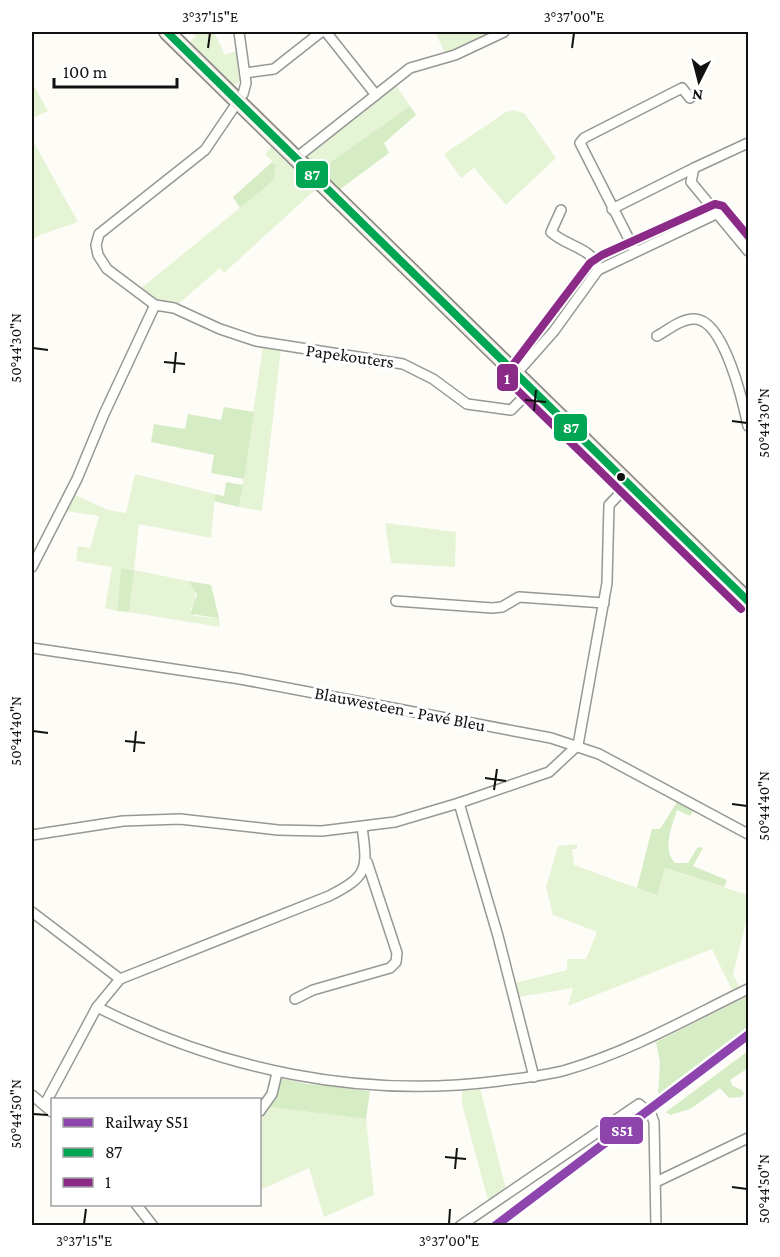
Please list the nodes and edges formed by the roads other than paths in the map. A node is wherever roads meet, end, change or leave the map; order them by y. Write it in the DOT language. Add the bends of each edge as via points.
graph roads {
  1 [pos="167,32"];
  2 [pos="239,32"];
  3 [pos="321,32"];
  4 [pos="326,32"];
  5 [pos="504,32"];
  6 [pos="245,73"];
  7 [pos="376,95"];
  8 [pos="690,98"];
  9 [pos="239,101"];
  10 [pos="748,142"];
  11 [pos="296,158"];
  12 [pos="694,168"];
  13 [pos="612,209"];
  14 [pos="561,210"];
  15 [pos="716,214"];
  16 [pos="748,250"];
  17 [pos="635,251"];
  18 [pos="598,270"];
  19 [pos="155,304"];
  20 [pos="657,336"];
  21 [pos="516,374"];
  22 [pos="531,390"];
  23 [pos="748,426"];
  24 [pos="629,484"];
  25 [pos="32,567"];
  26 [pos="396,601"];
  27 [pos="748,601"];
  28 [pos="604,603"];
  29 [pos="32,648"];
  30 [pos="578,745"];
  31 [pos="459,803"];
  32 [pos="362,827"];
  33 [pos="748,834"];
  34 [pos="32,835"];
  35 [pos="367,860"];
  36 [pos="32,912"];
  37 [pos="120,979"];
  38 [pos="748,989"];
  39 [pos="296,999"];
  40 [pos="97,1007"];
  41 [pos="277,1073"];
  42 [pos="534,1077"];
  43 [pos="32,1095"];
  44 [pos="45,1104"];
  45 [pos="261,1110"];
  46 [pos="51,1111"];
  47 [pos="748,1138"];
  48 [pos="656,1182"];
  49 [pos="138,1206"];
  50 [pos="153,1226"];
  51 [pos="460,1226"];
  52 [pos="656,1226"];
  1 -- 9 [label="main road"];
  2 -- 6 [label="street"];
  3 -- 6 [label="street" via="274,69"];
  4 -- 7 [label="street"];
  5 -- 7 [label="street" via="410,68"];
  6 -- 9 [label="street" via="246,83"];
  7 -- 11 [label="street"];
  8 -- 13 [label="street" via="682,88 580,143"];
  9 -- 11 [label="main road"];
  9 -- 19 [label="street" via="205,150 99,234 98,255 107,269"];
  10 -- 12 [label="street"];
  11 -- 21 [label="main road"];
  12 -- 13 [label="street"];
  12 -- 15 [label="street" via="692,182"];
  13 -- 17 [label="street"];
  14 -- 18 [label="street" via="551,232 591,255"];
  15 -- 16 [label="street"];
  15 -- 17 [label="street"];
  17 -- 18 [label="street"];
  18 -- 21 [label="street" via="554,331"];
  19 -- 22 [label="street, Papekouters" via="256,341 403,364 433,379 467,404 511,410"];
  19 -- 25 [label="street" via="77,479"];
  20 -- 23 [label="street" via="687,319 697,319 713,328 731,365"];
  21 -- 22 [label="main road"];
  22 -- 24 [label="main road"];
  24 -- 27 [label="main road"];
  24 -- 28 [label="street" via="609,505"];
  26 -- 28 [label="street" via="492,608 519,597"];
  28 -- 30 [label="street"];
  29 -- 30 [label="street, Blauwesteen - Pavé Bleu" via="251,681"];
  30 -- 31 [label="street" via="549,772"];
  30 -- 33 [label="street, Blauwesteen - Pavé Bleu"];
  31 -- 32 [label="street" via="395,822"];
  31 -- 42 [label="street"];
  32 -- 34 [label="street" via="278,830 180,819 123,821"];
  32 -- 35 [label="street"];
  35 -- 37 [label="street" via="357,881 329,896"];
  35 -- 39 [label="street" via="397,953 396,962 390,968 313,990"];
  36 -- 37 [label="street"];
  37 -- 40 [label="street"];
  38 -- 42 [label="street" via="646,1042"];
  40 -- 41 [label="street" via="168,1040"];
  40 -- 44 [label="street"];
  41 -- 42 [label="street" via="327,1081 420,1087"];
  41 -- 45 [label="street" via="272,1094"];
  43 -- 44 [label="street"];
  44 -- 46 [label="street"];
  47 -- 48 [label="street"];
  48 -- 51 [label="street" via="650,1115 639,1104"];
  48 -- 52 [label="street"];
  49 -- 50 [label="street"];
}
